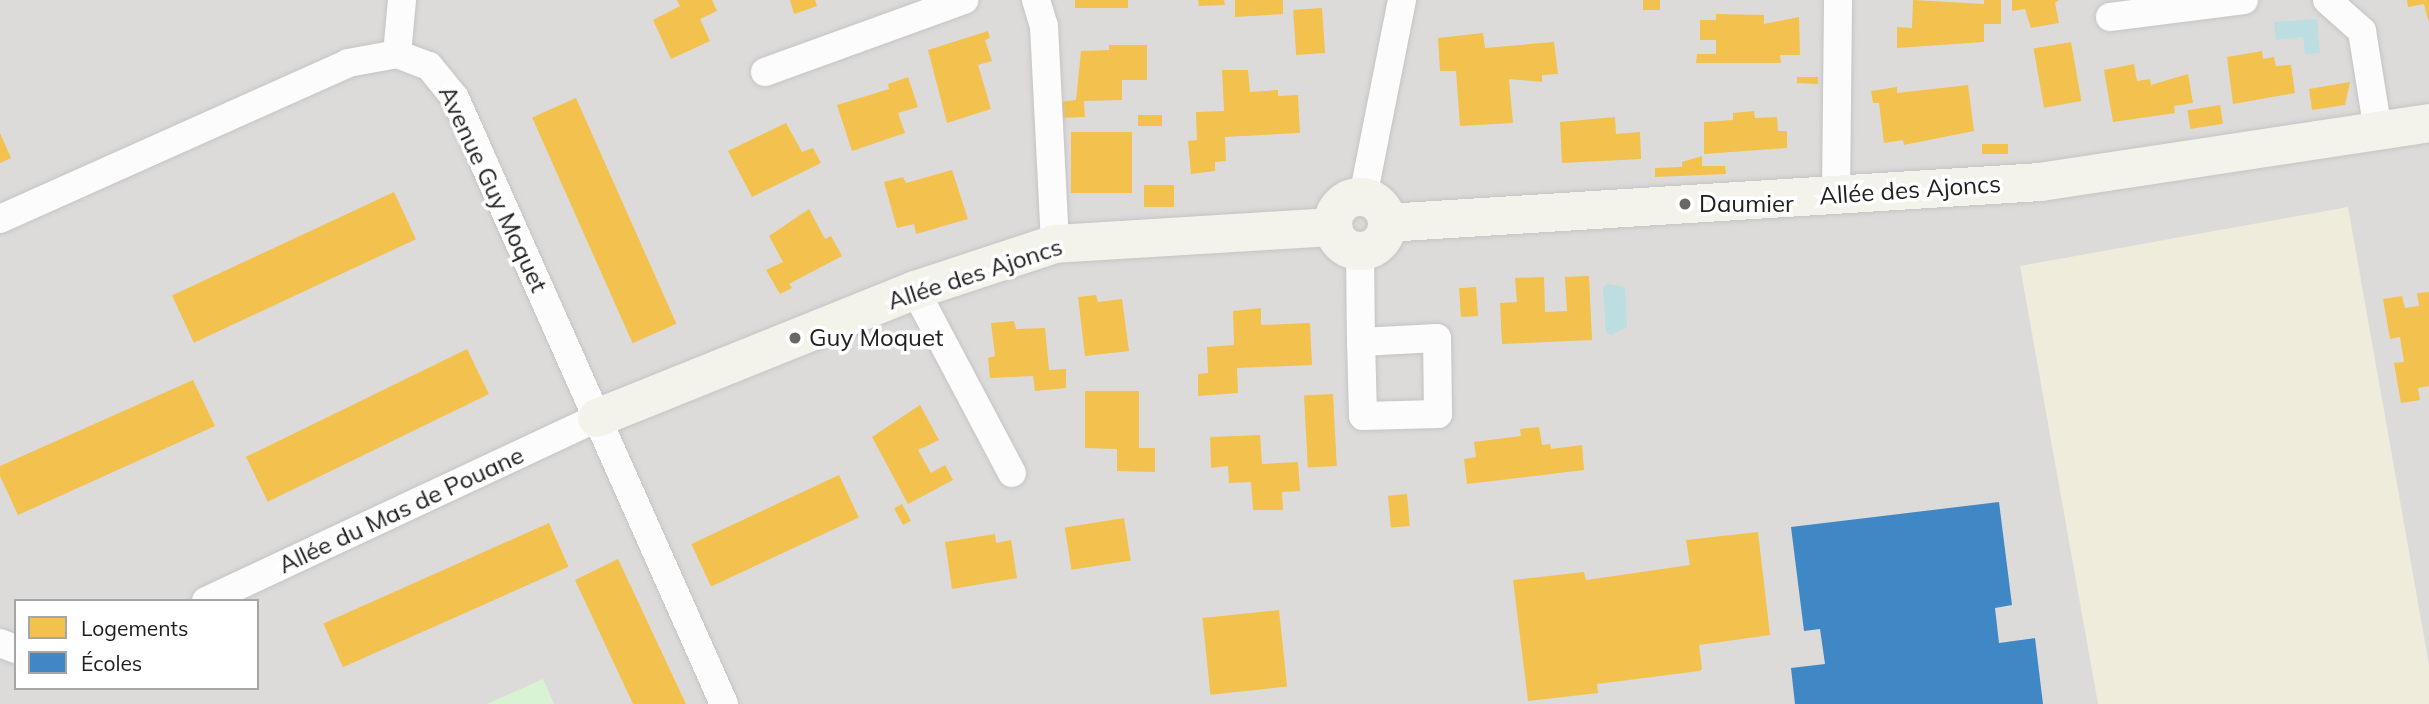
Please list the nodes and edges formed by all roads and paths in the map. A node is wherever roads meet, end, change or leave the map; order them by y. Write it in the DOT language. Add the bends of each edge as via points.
graph roads {
  1 [pos="402,0"];
  2 [pos="964,0"];
  3 [pos="1036,0"];
  4 [pos="1402,0"];
  5 [pos="1838,0"];
  6 [pos="2244,0"];
  7 [pos="2327,0"];
  8 [pos="2110,17"];
  9 [pos="397,54"];
  10 [pos="765,72"];
  11 [pos="2429,123"];
  12 [pos="2378,131"];
  13 [pos="1836,195"];
  14 [pos="1375,210"];
  15 [pos="0,219"];
  16 [pos="1346,239"];
  17 [pos="1055,244"];
  18 [pos="915,290"];
  19 [pos="1361,342"];
  20 [pos="597,418"];
  21 [pos="1012,473"];
  22 [pos="210,599"];
  23 [pos="724,704"];
  1 -- 9 [label="street"];
  2 -- 10 [label="street"];
  3 -- 17 [label="street" via="1044,26"];
  4 -- 14 [label="street"];
  5 -- 13 [label="street"];
  6 -- 8 [label="street"];
  7 -- 12 [label="street" via="2362,31"];
  9 -- 15 [label="street" via="348,63"];
  9 -- 20 [label="street, Avenue Guy Moquet" via="429,66 448,85"];
  11 -- 12 [label="street, Allée des Ajoncs"];
  12 -- 13 [label="street, Allée des Ajoncs" via="2040,182"];
  13 -- 14 [label="street, Allée des Ajoncs"];
  14 -- 16 [label="street" via="1382,240"];
  14 -- 16 [label="street" via="1341,205"];
  16 -- 17 [label="street, Allée des Ajoncs"];
  16 -- 19 [label="street"];
  17 -- 18 [label="street, Allée des Ajoncs"];
  18 -- 20 [label="street, Allée des Ajoncs"];
  18 -- 21 [label="street"];
  20 -- 22 [label="street, Allée du Mas de Pouane"];
  20 -- 23 [label="street, Avenue Guy Moquet"];
}
